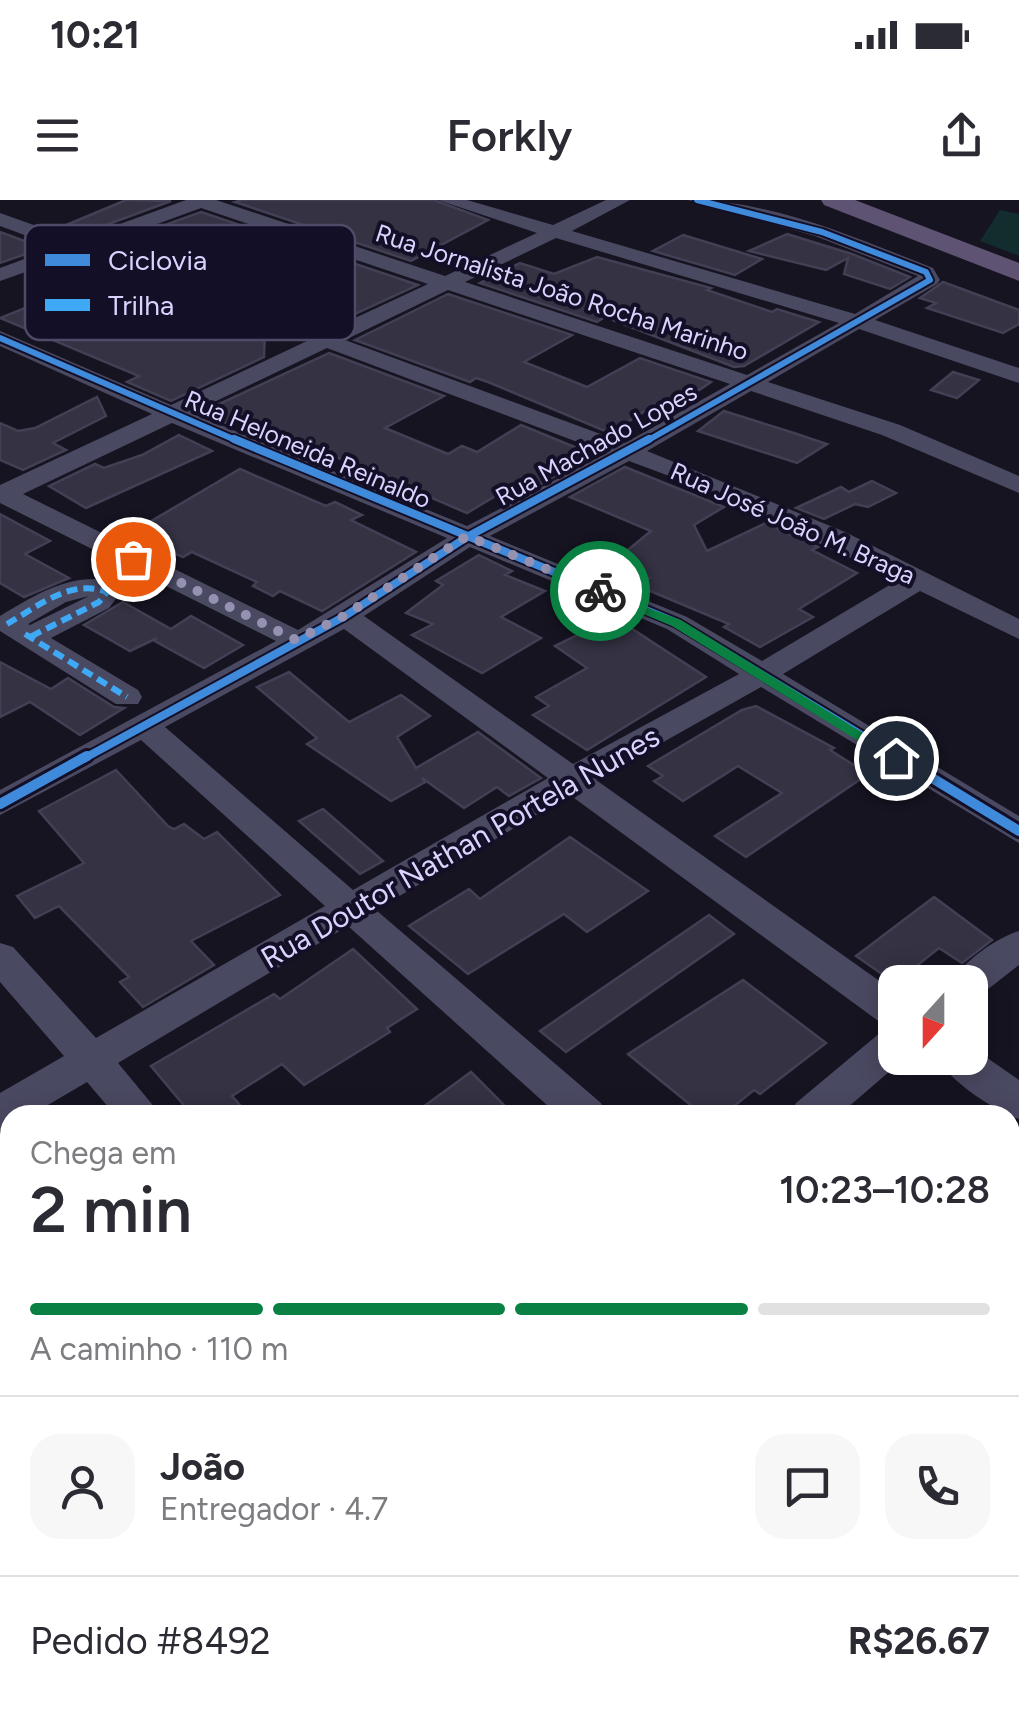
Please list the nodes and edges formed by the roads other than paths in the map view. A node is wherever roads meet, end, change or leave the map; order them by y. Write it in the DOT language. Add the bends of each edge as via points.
graph roads {
  1 [pos="200,200"];
  2 [pos="447,200"];
  3 [pos="620,200"];
  4 [pos="698,200"];
  5 [pos="833,200"];
  6 [pos="854,200"];
  7 [pos="0,219"];
  8 [pos="135,225"];
  9 [pos="275,225"];
  10 [pos="25,229"];
  11 [pos="558,232"];
  12 [pos="355,252"];
  13 [pos="1019,264"];
  14 [pos="25,266"];
  15 [pos="1019,273"];
  16 [pos="0,275"];
  17 [pos="452,284"];
  18 [pos="859,322"];
  19 [pos="355,326"];
  20 [pos="0,338"];
  21 [pos="323,340"];
  22 [pos="328,340"];
  23 [pos="1019,376"];
  24 [pos="747,382"];
  25 [pos="172,414"];
  26 [pos="629,451"];
  27 [pos="1019,485"];
  28 [pos="1,494"];
  29 [pos="467,536"];
  30 [pos="920,579"];
  31 [pos="344,616"];
  32 [pos="11,630"];
  33 [pos="1019,630"];
  34 [pos="296,640"];
  35 [pos="764,674"];
  36 [pos="135,712"];
  37 [pos="570,780"];
  38 [pos="0,804"];
  39 [pos="1019,830"];
  40 [pos="354,910"];
  41 [pos="1019,945"];
  42 [pos="0,957"];
  43 [pos="988,969"];
  44 [pos="878,1000"];
  45 [pos="878,1058"];
  46 [pos="92,1060"];
  47 [pos="982,1075"];
  48 [pos="1019,1102"];
  49 [pos="14,1105"];
  50 [pos="131,1105"];
  51 [pos="575,1105"];
  52 [pos="823,1105"];
  1 -- 8 [label="street"];
  1 -- 9 [label="street, Rua Jornalista João Rocha Marinho"];
  2 -- 11 [label="street"];
  3 -- 11 [label="street"];
  4 -- 18 [label="street, Rua Machado Lopes" via="822,232 926,272 930,280"];
  5 -- 15 [label="main road"];
  6 -- 13 [label="main road"];
  7 -- 10 [label="street, Rua José João M. Braga"];
  11 -- 17 [label="street"];
  11 -- 18 [label="street"];
  12 -- 17 [label="street, Rua Jornalista João Rocha Marinho"];
  14 -- 16 [label="street"];
  17 -- 19 [label="street"];
  17 -- 24 [label="street, Rua Jornalista João Rocha Marinho"];
  18 -- 23 [label="street"];
  18 -- 24 [label="street, Rua Machado Lopes"];
  20 -- 25 [label="street, Rua Heloneida Reinaldo"];
  21 -- 25 [label="street"];
  22 -- 26 [label="street, Rua José João M. Braga"];
  24 -- 26 [label="street, Rua Machado Lopes"];
  24 -- 27 [label="street, Rua Jornalista João Rocha Marinho" via="891,430"];
  25 -- 28 [label="street"];
  25 -- 29 [label="street, Rua Heloneida Reinaldo"];
  26 -- 29 [label="street, Rua Machado Lopes"];
  26 -- 30 [label="street, Rua José João M. Braga" via="770,507"];
  28 -- 34 [label="street"];
  29 -- 31 [label="street, Rua Machado Lopes"];
  29 -- 35 [label="street, Rua Heloneida Reinaldo" via="677,623"];
  30 -- 33 [label="street, Rua José João M. Braga"];
  30 -- 35 [label="street, Rua Doutor Nathan Portela Nunes"];
  31 -- 34 [label="street, Rua Machado Lopes"];
  31 -- 37 [label="street"];
  32 -- 36 [label="street"];
  34 -- 36 [label="street, Rua Machado Lopes"];
  35 -- 37 [label="street, Rua Doutor Nathan Portela Nunes"];
  35 -- 39 [label="street, Rua Heloneida Reinaldo"];
  36 -- 38 [label="street, Rua Machado Lopes"];
  36 -- 40 [label="street"];
  37 -- 40 [label="street, Rua Doutor Nathan Portela Nunes"];
  37 -- 44 [label="street"];
  40 -- 46 [label="street, Rua Doutor Nathan Portela Nunes"];
  40 -- 51 [label="street"];
  41 -- 43 [label="street"];
  42 -- 46 [label="street"];
  45 -- 52 [label="street"];
  46 -- 49 [label="street, Rua Doutor Nathan Portela Nunes"];
  46 -- 50 [label="street"];
  47 -- 48 [label="street"];
}
